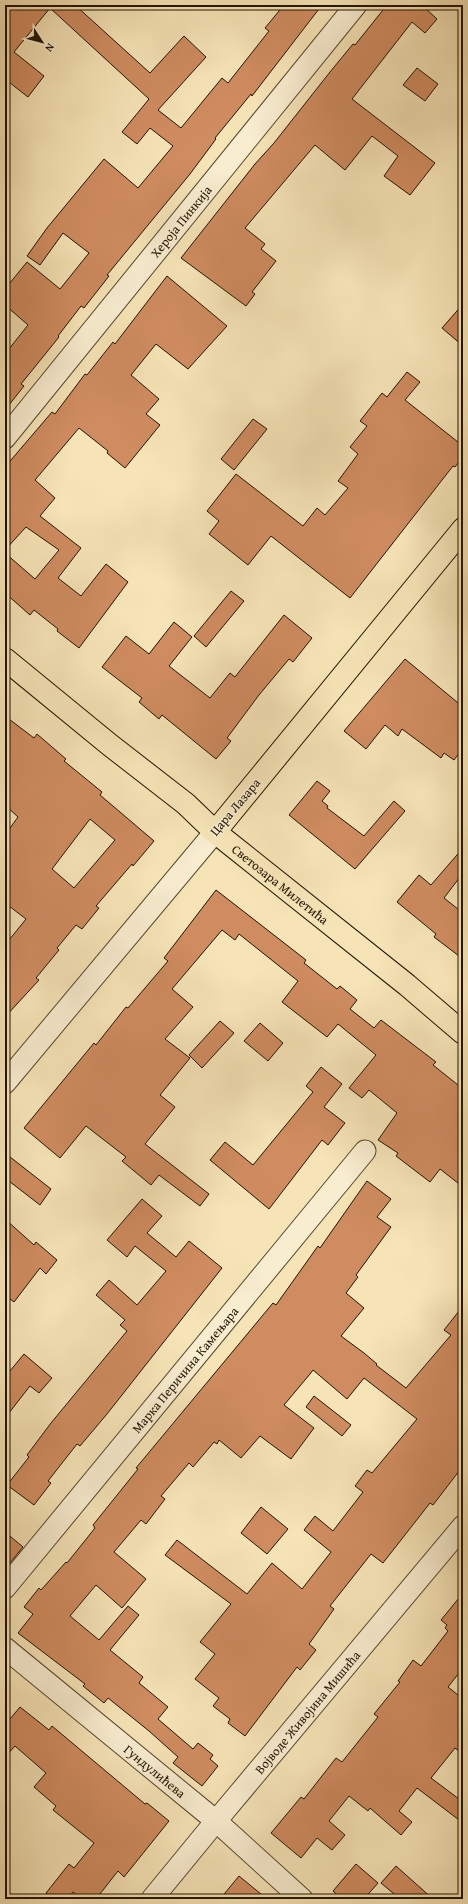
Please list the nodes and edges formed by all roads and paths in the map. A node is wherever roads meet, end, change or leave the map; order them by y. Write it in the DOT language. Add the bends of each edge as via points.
graph roads {
  1 [pos="356,5"];
  2 [pos="5,438"];
  3 [pos="463,529"];
  4 [pos="5,659"];
  5 [pos="215,832"];
  6 [pos="463,1033"];
  7 [pos="5,1083"];
  8 [pos="365,1151"];
  9 [pos="463,1526"];
  10 [pos="5,1588"];
  11 [pos="5,1648"];
  12 [pos="216,1821"];
  13 [pos="152,1899"];
  14 [pos="302,1899"];
  1 -- 2 [label="street, Хероја Пинкија"];
  3 -- 5 [label="main road, Цара Лазара"];
  4 -- 5 [label="main road, Светозара Милетића" via="186,804"];
  5 -- 6 [label="main road, Светозара Милетића" via="407,985"];
  5 -- 7 [label="street, Цара Лазара"];
  8 -- 10 [label="street, Марка Перичина Камењара"];
  9 -- 12 [label="street, Војводе Живојина Мишића"];
  11 -- 12 [label="street, Гундулићева"];
  12 -- 13 [label="street, Војводе Живојина Мишића"];
  12 -- 14 [label="street, Гундулићева"];
}
